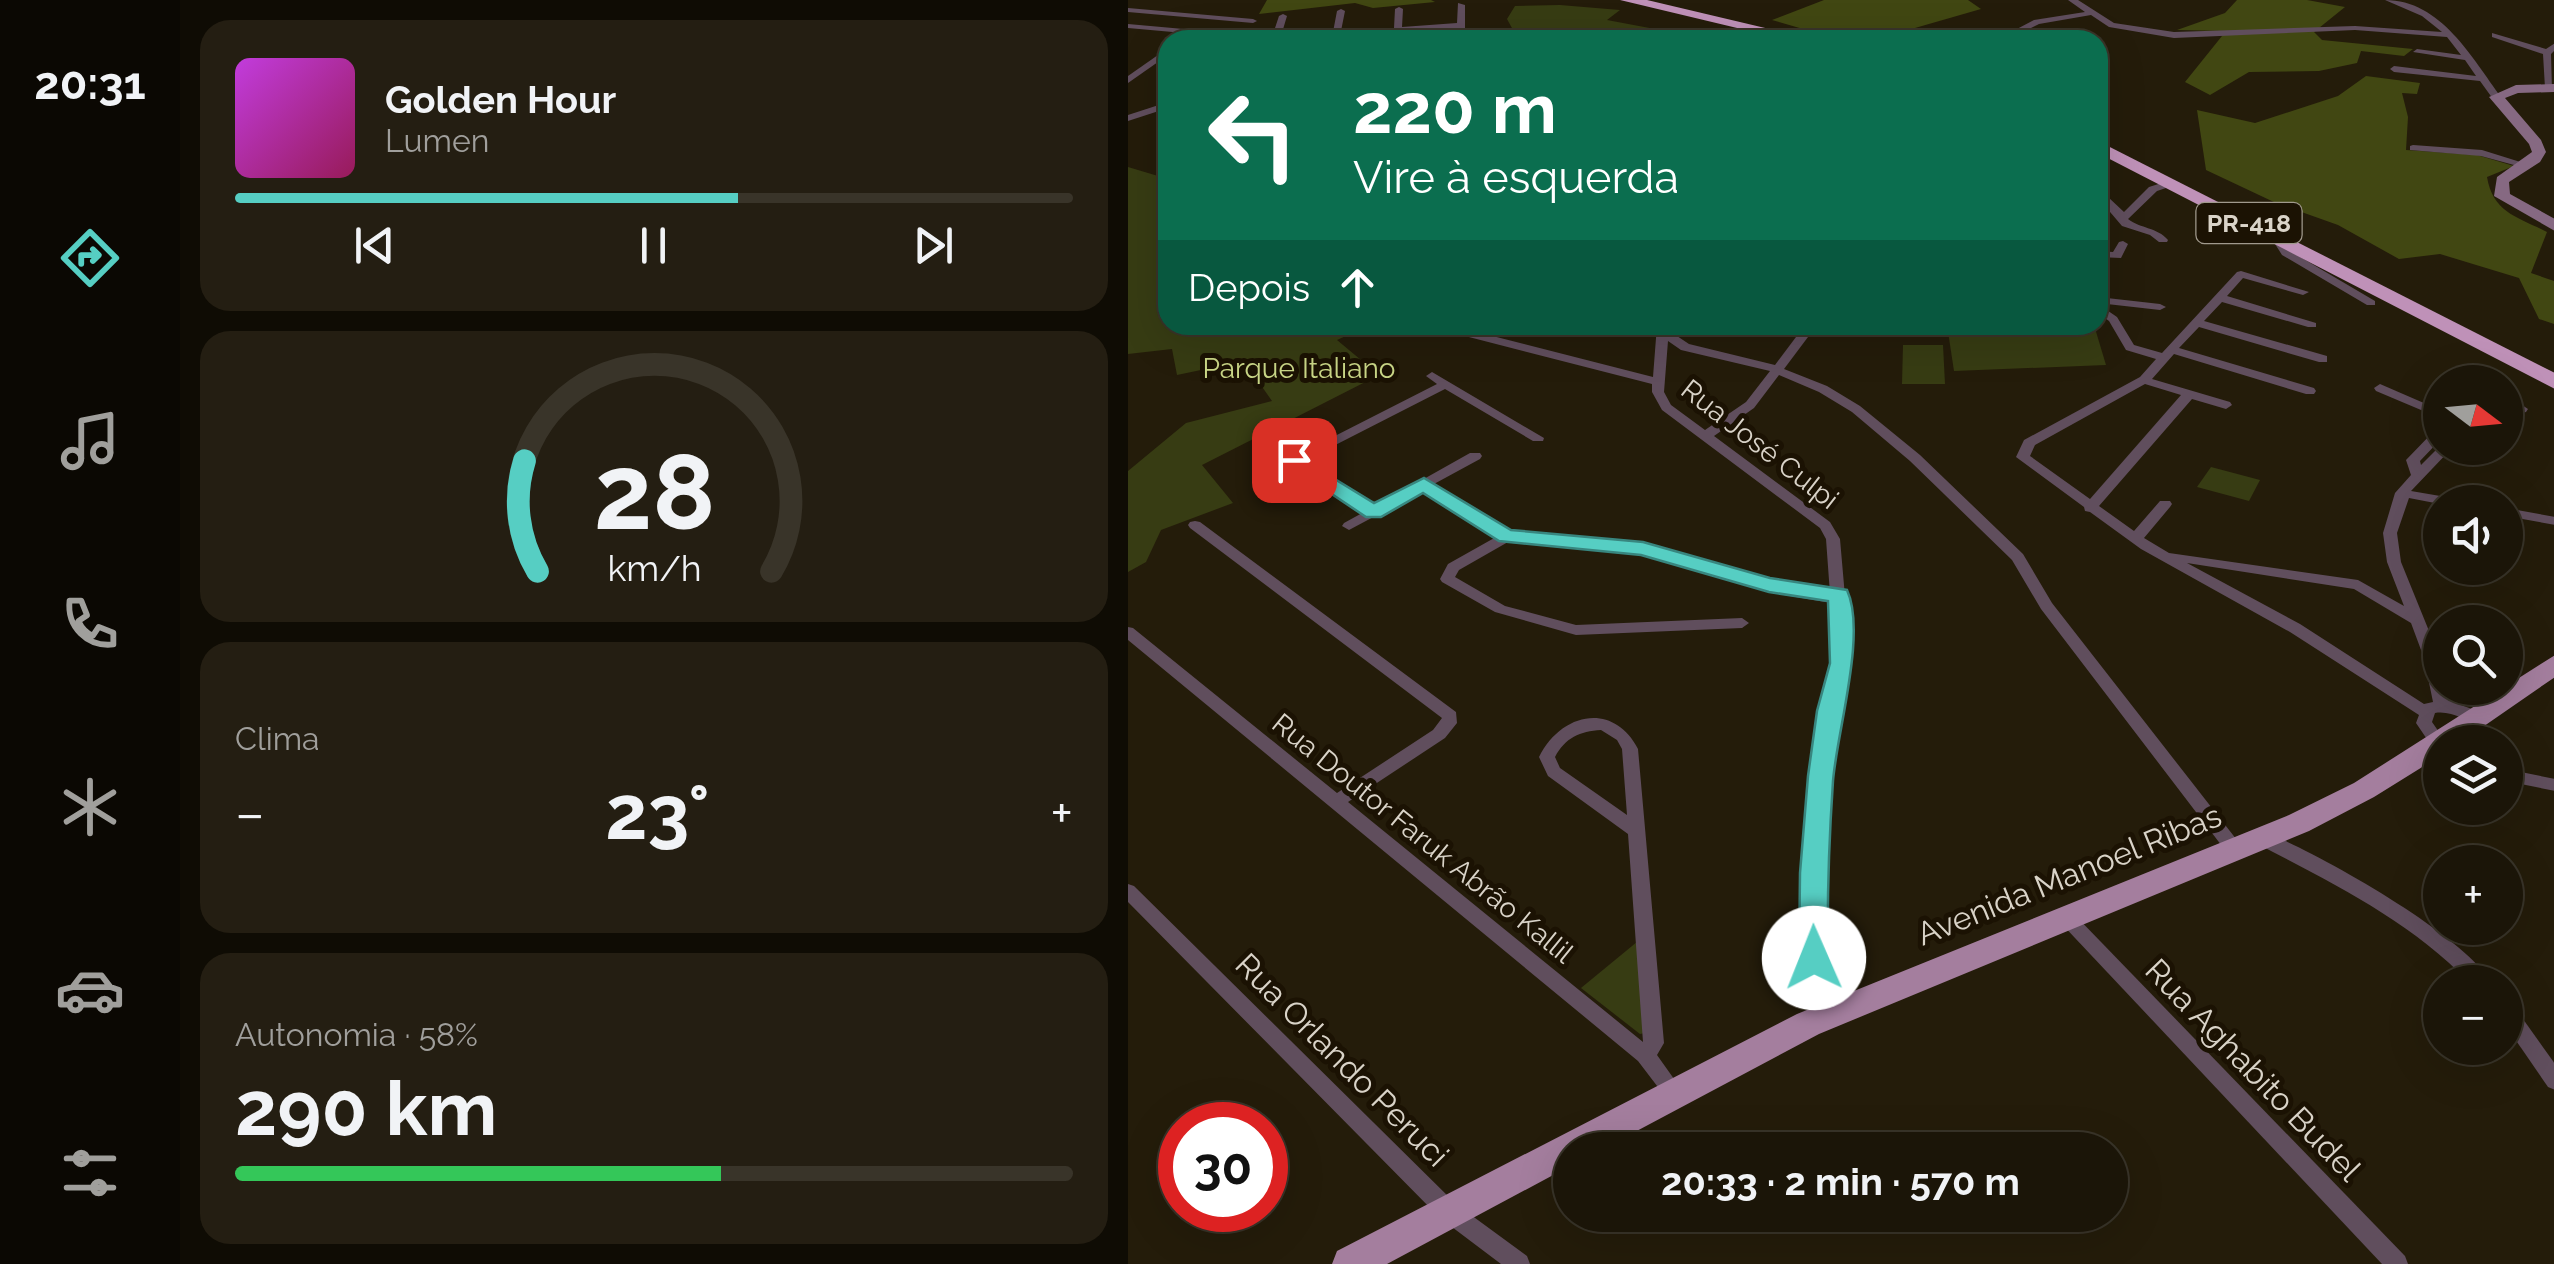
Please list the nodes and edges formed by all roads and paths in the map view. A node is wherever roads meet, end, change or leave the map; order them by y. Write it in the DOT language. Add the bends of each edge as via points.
graph roads {
  1 [pos="1627,0"];
  2 [pos="2072,0"];
  3 [pos="2389,0"];
  4 [pos="1461,5"];
  5 [pos="1399,9"];
  6 [pos="1128,10"];
  7 [pos="1341,11"];
  8 [pos="2091,13"];
  9 [pos="1283,16"];
  10 [pos="1253,21"];
  11 [pos="1461,25"];
  12 [pos="1128,26"];
  13 [pos="1150,28"];
  14 [pos="1217,28"];
  15 [pos="1398,29"];
  16 [pos="1178,30"];
  17 [pos="1212,30"];
  18 [pos="1279,30"];
  19 [pos="1338,30"];
  20 [pos="1383,30"];
  21 [pos="1461,30"];
  22 [pos="1763,30"];
  23 [pos="2020,30"];
  24 [pos="2495,35"];
  25 [pos="2448,36"];
  26 [pos="1128,38"];
  27 [pos="2551,48"];
  28 [pos="2417,52"];
  29 [pos="1158,58"];
  30 [pos="2468,58"];
  31 [pos="2394,70"];
  32 [pos="2482,79"];
  33 [pos="1128,80"];
  34 [pos="2552,88"];
  35 [pos="2496,97"];
  36 [pos="1158,105"];
  37 [pos="1129,115"];
  38 [pos="2412,148"];
  39 [pos="2108,151"];
  40 [pos="2525,165"];
  41 [pos="2170,182"];
  42 [pos="2108,203"];
  43 [pos="2127,222"];
  44 [pos="2554,226"];
  45 [pos="2275,236"];
  46 [pos="2164,240"];
  47 [pos="2123,244"];
  48 [pos="2108,255"];
  49 [pos="2304,292"];
  50 [pos="2220,298"];
  51 [pos="2400,301"];
  52 [pos="2370,302"];
  53 [pos="2108,304"];
  54 [pos="2160,307"];
  55 [pos="2108,314"];
  56 [pos="2197,323"];
  57 [pos="2312,325"];
  58 [pos="1474,335"];
  59 [pos="1663,335"];
  60 [pos="1672,335"];
  61 [pos="1804,335"];
  62 [pos="2478,342"];
  63 [pos="2169,354"];
  64 [pos="2323,359"];
  65 [pos="2554,360"];
  66 [pos="1779,370"];
  67 [pos="1432,376"];
  68 [pos="2144,380"];
  69 [pos="1659,382"];
  70 [pos="2554,382"];
  71 [pos="1446,384"];
  72 [pos="2380,388"];
  73 [pos="2554,391"];
  74 [pos="2310,392"];
  75 [pos="2189,394"];
  76 [pos="2226,405"];
  77 [pos="2423,407"];
  78 [pos="1704,437"];
  79 [pos="1538,438"];
  80 [pos="2423,450"];
  81 [pos="1476,456"];
  82 [pos="1294,460"];
  83 [pos="2427,465"];
  84 [pos="1270,472"];
  85 [pos="2417,474"];
  86 [pos="1424,484"];
  87 [pos="2402,494"];
  88 [pos="2423,497"];
  89 [pos="2165,504"];
  90 [pos="2090,508"];
  91 [pos="1374,512"];
  92 [pos="2523,515"];
  93 [pos="2554,521"];
  94 [pos="1195,525"];
  95 [pos="1350,526"];
  96 [pos="1506,536"];
  97 [pos="2135,539"];
  98 [pos="2158,554"];
  99 [pos="1839,598"];
  100 [pos="2417,620"];
  101 [pos="1742,623"];
  102 [pos="1128,632"];
  103 [pos="2423,635"];
  104 [pos="2554,664"];
  105 [pos="2439,705"];
  106 [pos="2444,705"];
  107 [pos="2424,712"];
  108 [pos="2480,718"];
  109 [pos="2425,725"];
  110 [pos="2470,725"];
  111 [pos="2423,757"];
  112 [pos="2523,779"];
  113 [pos="2554,785"];
  114 [pos="1336,802"];
  115 [pos="1637,831"];
  116 [pos="2248,844"];
  117 [pos="1132,900"];
  118 [pos="2065,916"];
  119 [pos="2465,965"];
  120 [pos="1821,1018"];
  121 [pos="2523,1036"];
  122 [pos="1645,1055"];
  123 [pos="2554,1081"];
  124 [pos="1674,1094"];
  125 [pos="1448,1211"];
  126 [pos="1350,1264"];
  127 [pos="1519,1264"];
  128 [pos="2397,1264"];
  1 -- 22 [label="highway"];
  2 -- 8 [label="street"];
  3 -- 25 [label="street" via="2416,10"];
  4 -- 11 [label="street"];
  5 -- 15 [label="street"];
  6 -- 10 [label="street"];
  7 -- 19 [label="street"];
  8 -- 23 [label="street"];
  8 -- 25 [label="street" via="2119,27 2174,35 2355,28"];
  9 -- 18 [label="street"];
  11 -- 15 [label="street"];
  11 -- 21 [label="street"];
  12 -- 13 [label="street"];
  13 -- 16 [label="street"];
  13 -- 26 [label="street"];
  14 -- 17 [label="street"];
  15 -- 20 [label="street"];
  24 -- 27 [label="street"];
  25 -- 30 [label="street"];
  27 -- 34 [label="street"];
  28 -- 30 [label="street"];
  29 -- 33 [label="street"];
  30 -- 32 [label="street"];
  31 -- 32 [label="street"];
  32 -- 35 [label="street"];
  34 -- 35 [label="street"];
  35 -- 40 [label="street" via="2539,148"];
  36 -- 37 [label="street"];
  38 -- 40 [label="street" via="2482,153"];
  39 -- 41 [label="highway, PR-418"];
  40 -- 44 [label="street" via="2502,180 2502,196"];
  41 -- 43 [label="street" via="2153,189"];
  41 -- 45 [label="highway, PR-418"];
  42 -- 43 [label="street"];
  43 -- 46 [label="street"];
  45 -- 51 [label="highway, PR-418"];
  45 -- 52 [label="street" via="2286,253"];
  47 -- 48 [label="street" via="2118,256"];
  49 -- 50 [label="street" via="2241,274"];
  50 -- 56 [label="street"];
  50 -- 57 [label="street"];
  51 -- 62 [label="highway, PR-418"];
  51 -- 65 [label="highway"];
  53 -- 54 [label="street"];
  55 -- 63 [label="street" via="2127,344"];
  56 -- 63 [label="street"];
  56 -- 64 [label="street"];
  58 -- 69 [label="street"];
  59 -- 69 [label="street, Rua José Culpi"];
  60 -- 66 [label="street" via="1696,350"];
  61 -- 66 [label="street"];
  62 -- 70 [label="highway, PR-418"];
  62 -- 73 [label="highway"];
  63 -- 68 [label="street"];
  63 -- 74 [label="street"];
  66 -- 78 [label="street" via="1750,405"];
  66 -- 116 [label="street" via="1856,408 2007,544 2046,606"];
  67 -- 71 [label="street"];
  68 -- 75 [label="street"];
  68 -- 90 [label="street" via="2022,452"];
  69 -- 78 [label="street, Rua José Culpi" via="1666,407"];
  71 -- 79 [label="street"];
  71 -- 82 [label="street"];
  72 -- 77 [label="street"];
  75 -- 76 [label="street"];
  75 -- 90 [label="street"];
  78 -- 99 [label="street, Rua José Culpi" via="1831,532"];
  80 -- 85 [label="street" via="2413,460"];
  81 -- 86 [label="street"];
  82 -- 84 [label="street"];
  82 -- 91 [label="street"];
  83 -- 85 [label="street"];
  85 -- 87 [label="street"];
  86 -- 91 [label="street"];
  86 -- 96 [label="street"];
  87 -- 88 [label="street"];
  87 -- 100 [label="street" via="2391,547"];
  89 -- 97 [label="street"];
  90 -- 97 [label="street"];
  91 -- 95 [label="street"];
  92 -- 93 [label="street"];
  94 -- 114 [label="street" via="1447,711 1449,722 1439,734"];
  96 -- 99 [label="street" via="1643,548 1787,592"];
  96 -- 101 [label="street" via="1453,566 1447,579 1500,609 1576,630"];
  97 -- 98 [label="street"];
  98 -- 100 [label="street" via="2358,585"];
  98 -- 107 [label="street" via="2284,622"];
  99 -- 120 [label="street, Rua José Culpi" via="1842,663 1825,738 1814,873"];
  100 -- 103 [label="street"];
  102 -- 114 [label="street, Rua Doutor Faruk Abrão Kallil"];
  104 -- 108 [label="main road, Avenida Manoel Ribas"];
  105 -- 107 [label="street"];
  106 -- 108 [label="street"];
  107 -- 109 [label="street"];
  108 -- 110 [label="main road, Avenida Manoel Ribas"];
  111 -- 116 [label="main road, Avenida Manoel Ribas"];
  112 -- 113 [label="street"];
  114 -- 122 [label="street, Rua Doutor Faruk Abrão Kallil"];
  115 -- 115 [label="street" via="1623,734 1579,726 1560,735 1547,757 1554,772"];
  115 -- 122 [label="street" via="1654,1043"];
  116 -- 118 [label="main road, Avenida Manoel Ribas"];
  116 -- 119 [label="street" via="2406,916"];
  117 -- 125 [label="street, Rua Orlando Peruci"];
  118 -- 120 [label="main road, Avenida Manoel Ribas"];
  118 -- 128 [label="street, Rua Aghabito Budel"];
  120 -- 124 [label="main road, Avenida Manoel Ribas"];
  121 -- 123 [label="street"];
  122 -- 124 [label="street, Rua Doutor Faruk Abrão Kallil"];
  124 -- 125 [label="main road, Avenida Manoel Ribas"];
  125 -- 126 [label="main road, Avenida Manoel Ribas"];
  125 -- 127 [label="street, Rua Orlando Peruci"];
}
